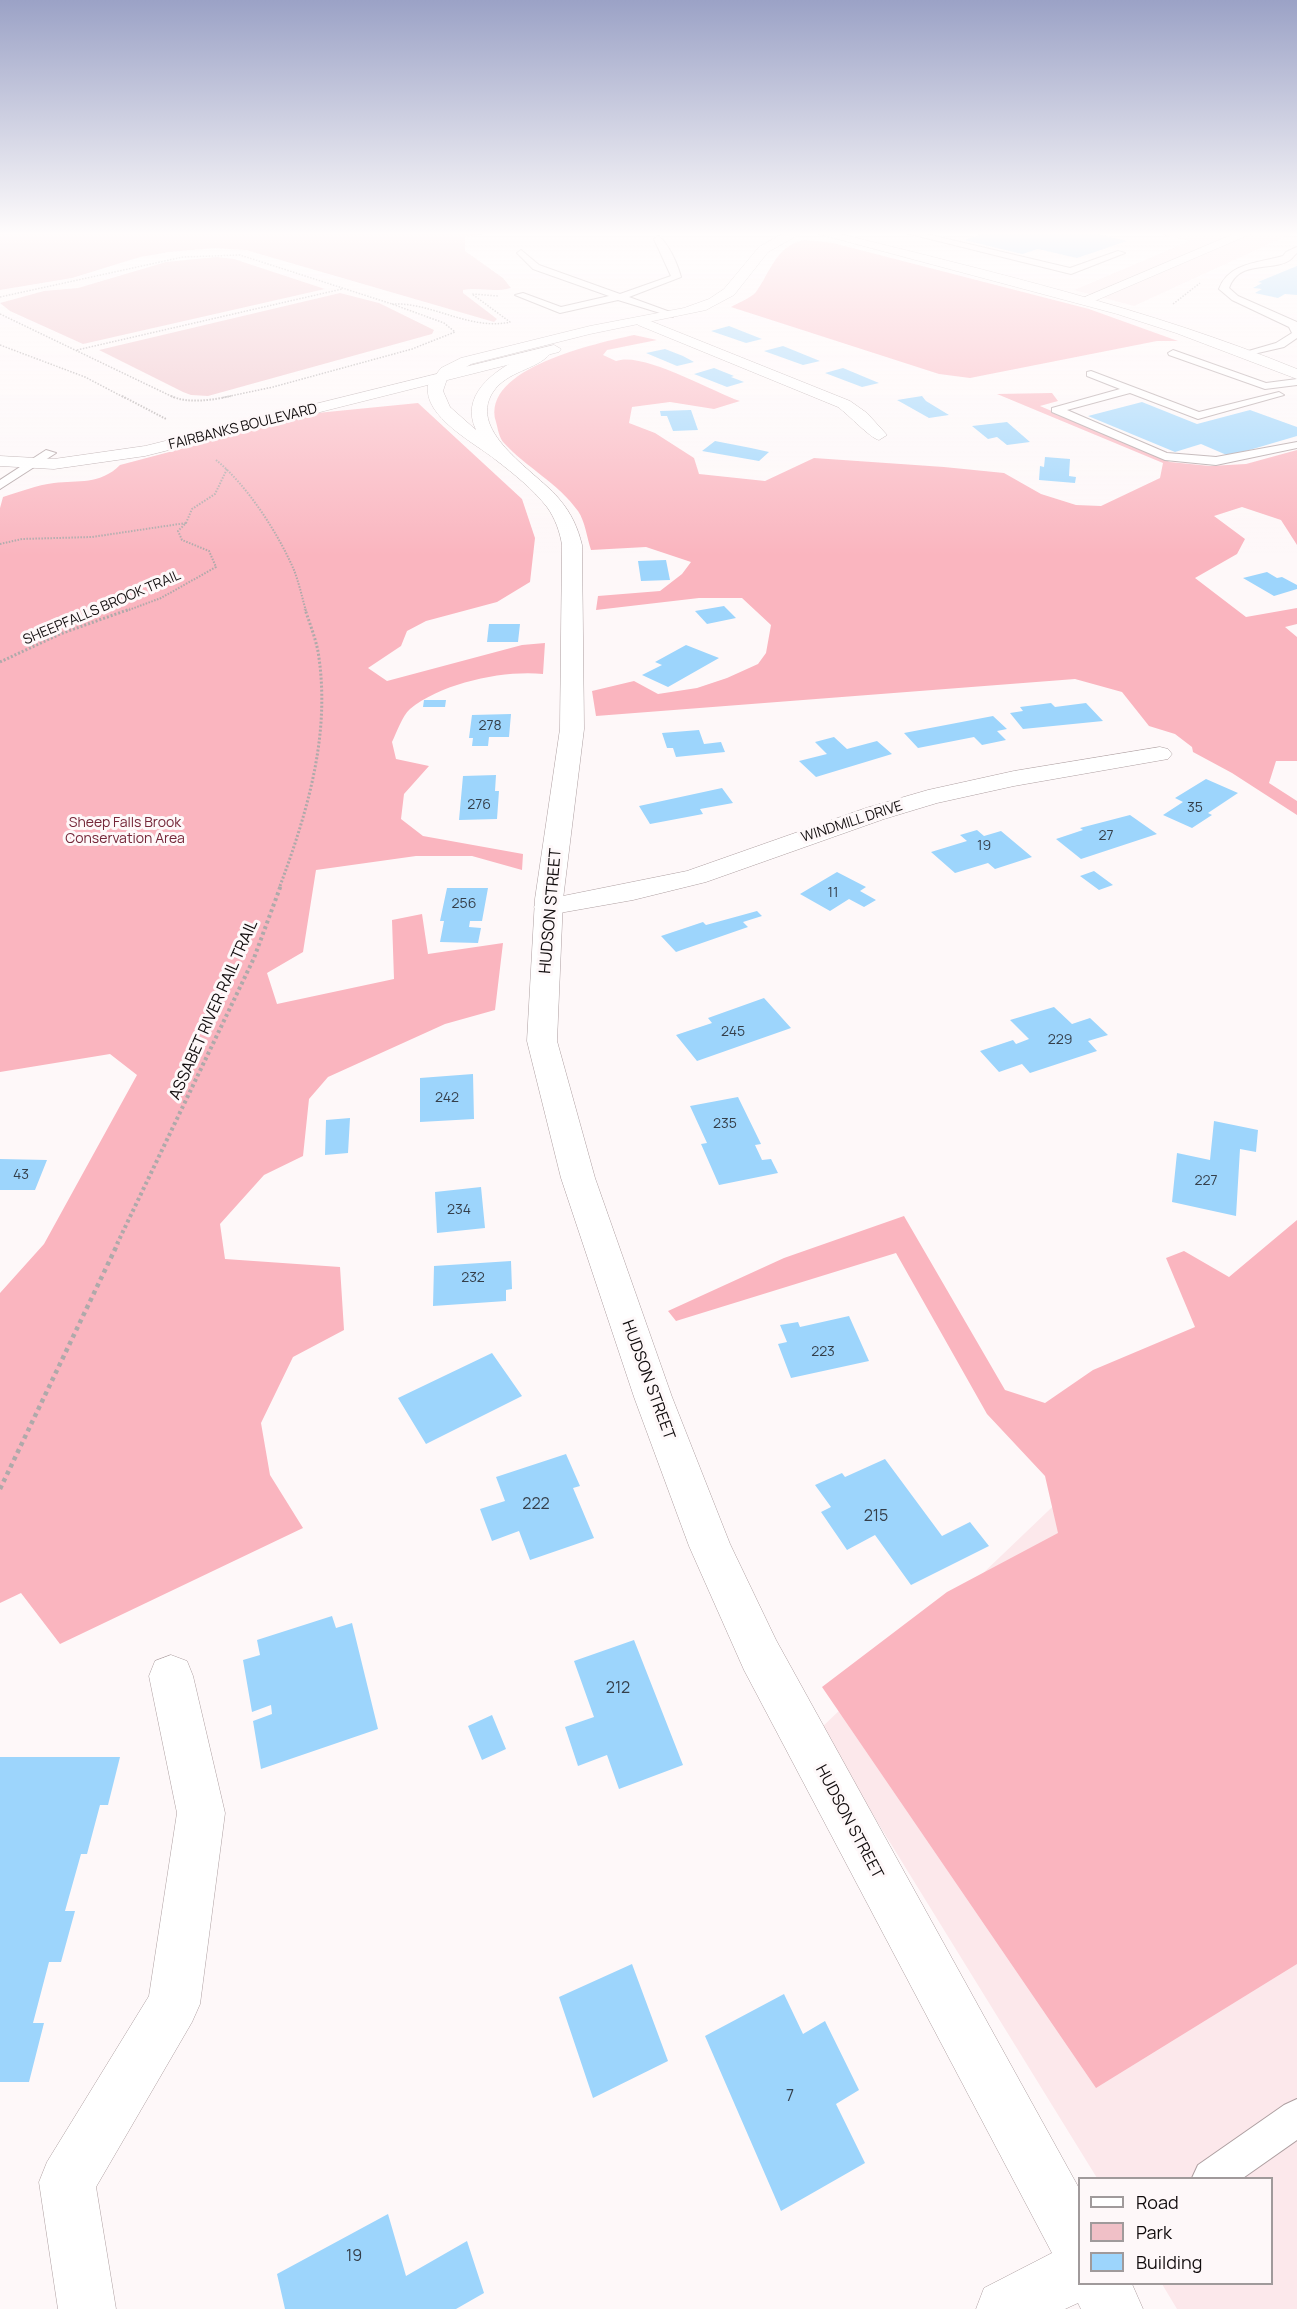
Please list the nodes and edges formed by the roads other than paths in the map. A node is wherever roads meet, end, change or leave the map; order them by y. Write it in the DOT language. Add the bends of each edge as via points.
graph roads {
  1 [pos="548,341"];
  2 [pos="589,341"];
  3 [pos="691,341"];
  4 [pos="1209,341"];
  5 [pos="1285,341"];
  6 [pos="554,350"];
  7 [pos="1173,353"];
  8 [pos="1249,354"];
  9 [pos="466,361"];
  10 [pos="1091,374"];
  11 [pos="1297,374"];
  12 [pos="439,378"];
  13 [pos="1297,382"];
  14 [pos="1265,386"];
  15 [pos="1129,390"];
  16 [pos="187,435"];
  17 [pos="879,435"];
  18 [pos="1297,445"];
  19 [pos="0,448"];
  20 [pos="50,453"];
  21 [pos="501,455"];
  22 [pos="0,461"];
  23 [pos="35,465"];
  24 [pos="0,485"];
  25 [pos="1160,754"];
  26 [pos="548,907"];
  27 [pos="171,1676"];
  28 [pos="1297,2118"];
  29 [pos="1212,2177"];
  30 [pos="1078,2244"];
  31 [pos="1078,2271"];
  32 [pos="1100,2285"];
  33 [pos="87,2309"];
  34 [pos="1005,2309"];
  35 [pos="1114,2309"];
  1 -- 9 [label="street, HUDSON STREET"];
  2 -- 6 [label="street, HUDSON STREET"];
  3 -- 17 [label="street" via="844,404"];
  4 -- 8 [label="street"];
  5 -- 8 [label="lane"];
  6 -- 12 [label="street, FAIRBANKS BOULEVARD"];
  6 -- 21 [label="street, HUDSON STREET" via="508,372 486,391 480,406 481,421"];
  7 -- 14 [label="lane"];
  8 -- 11 [label="street"];
  9 -- 12 [label="street, HUDSON STREET"];
  9 -- 16 [label="street, FAIRBANKS BOULEVARD"];
  10 -- 15 [label="lane"];
  12 -- 16 [label="street, FAIRBANKS BOULEVARD"];
  12 -- 21 [label="street, HUDSON STREET" via="435,392 441,405 465,430"];
  13 -- 14 [label="lane"];
  14 -- 15 [label="lane" via="1279,395 1198,416"];
  15 -- 18 [label="lane" via="1056,410 1165,456 1216,461"];
  16 -- 20 [label="street, FAIRBANKS BOULEVARD"];
  16 -- 23 [label="street, FAIRBANKS BOULEVARD" via="109,458"];
  19 -- 20 [label="street, FAIRBANKS BOULEVARD"];
  20 -- 23 [label="lane"];
  21 -- 26 [label="street, HUDSON STREET" via="553,504 568,528 572,544 572,729"];
  22 -- 23 [label="street, FAIRBANKS BOULEVARD"];
  23 -- 24 [label="lane"];
  25 -- 26 [label="street, WINDMILL DRIVE" via="1043,771 927,798 643,892"];
  26 -- 30 [label="street, HUDSON STREET" via="542,1041 557,1106 652,1397 706,1535 760,1655"];
  27 -- 33 [label="street" via="201,1813 174,2004 67,2182"];
  28 -- 29 [label="lane"];
  31 -- 34 [label="street"];
  32 -- 35 [label="street"];
}
